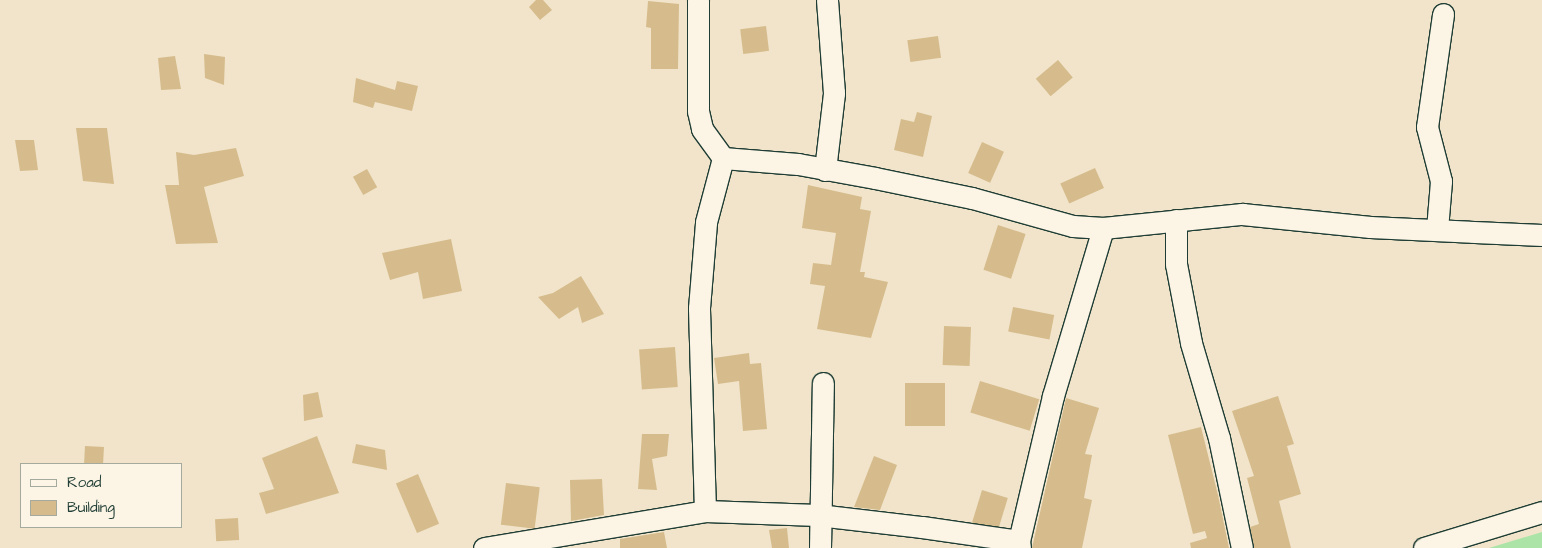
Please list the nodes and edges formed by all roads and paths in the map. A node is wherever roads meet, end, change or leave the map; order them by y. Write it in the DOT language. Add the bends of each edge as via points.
graph roads {
  1 [pos="698,0"];
  2 [pos="827,0"];
  3 [pos="1443,14"];
  4 [pos="723,158"];
  5 [pos="825,170"];
  6 [pos="1176,220"];
  7 [pos="1103,228"];
  8 [pos="1437,230"];
  9 [pos="1542,236"];
  10 [pos="823,383"];
  11 [pos="705,511"];
  12 [pos="1542,512"];
  13 [pos="818,514"];
  14 [pos="605,538"];
  15 [pos="1019,544"];
  16 [pos="484,548"];
  17 [pos="820,548"];
  18 [pos="1242,548"];
  19 [pos="1424,548"];
  1 -- 4 [label="street" via="698,111 702,129"];
  2 -- 5 [label="street" via="834,93"];
  3 -- 8 [label="street" via="1427,127 1441,181"];
  4 -- 5 [label="street" via="798,164"];
  4 -- 11 [label="street" via="706,222 699,308"];
  5 -- 7 [label="street" via="972,198 1073,226"];
  6 -- 7 [label="street"];
  6 -- 8 [label="street" via="1242,214 1370,228"];
  6 -- 18 [label="street" via="1176,264 1191,343 1219,438"];
  7 -- 15 [label="street" via="1053,396"];
  8 -- 9 [label="street"];
  10 -- 13 [label="street"];
  11 -- 13 [label="street"];
  11 -- 14 [label="street"];
  12 -- 19 [label="street"];
  13 -- 15 [label="street"];
  13 -- 17 [label="street"];
  14 -- 16 [label="street"];
}
